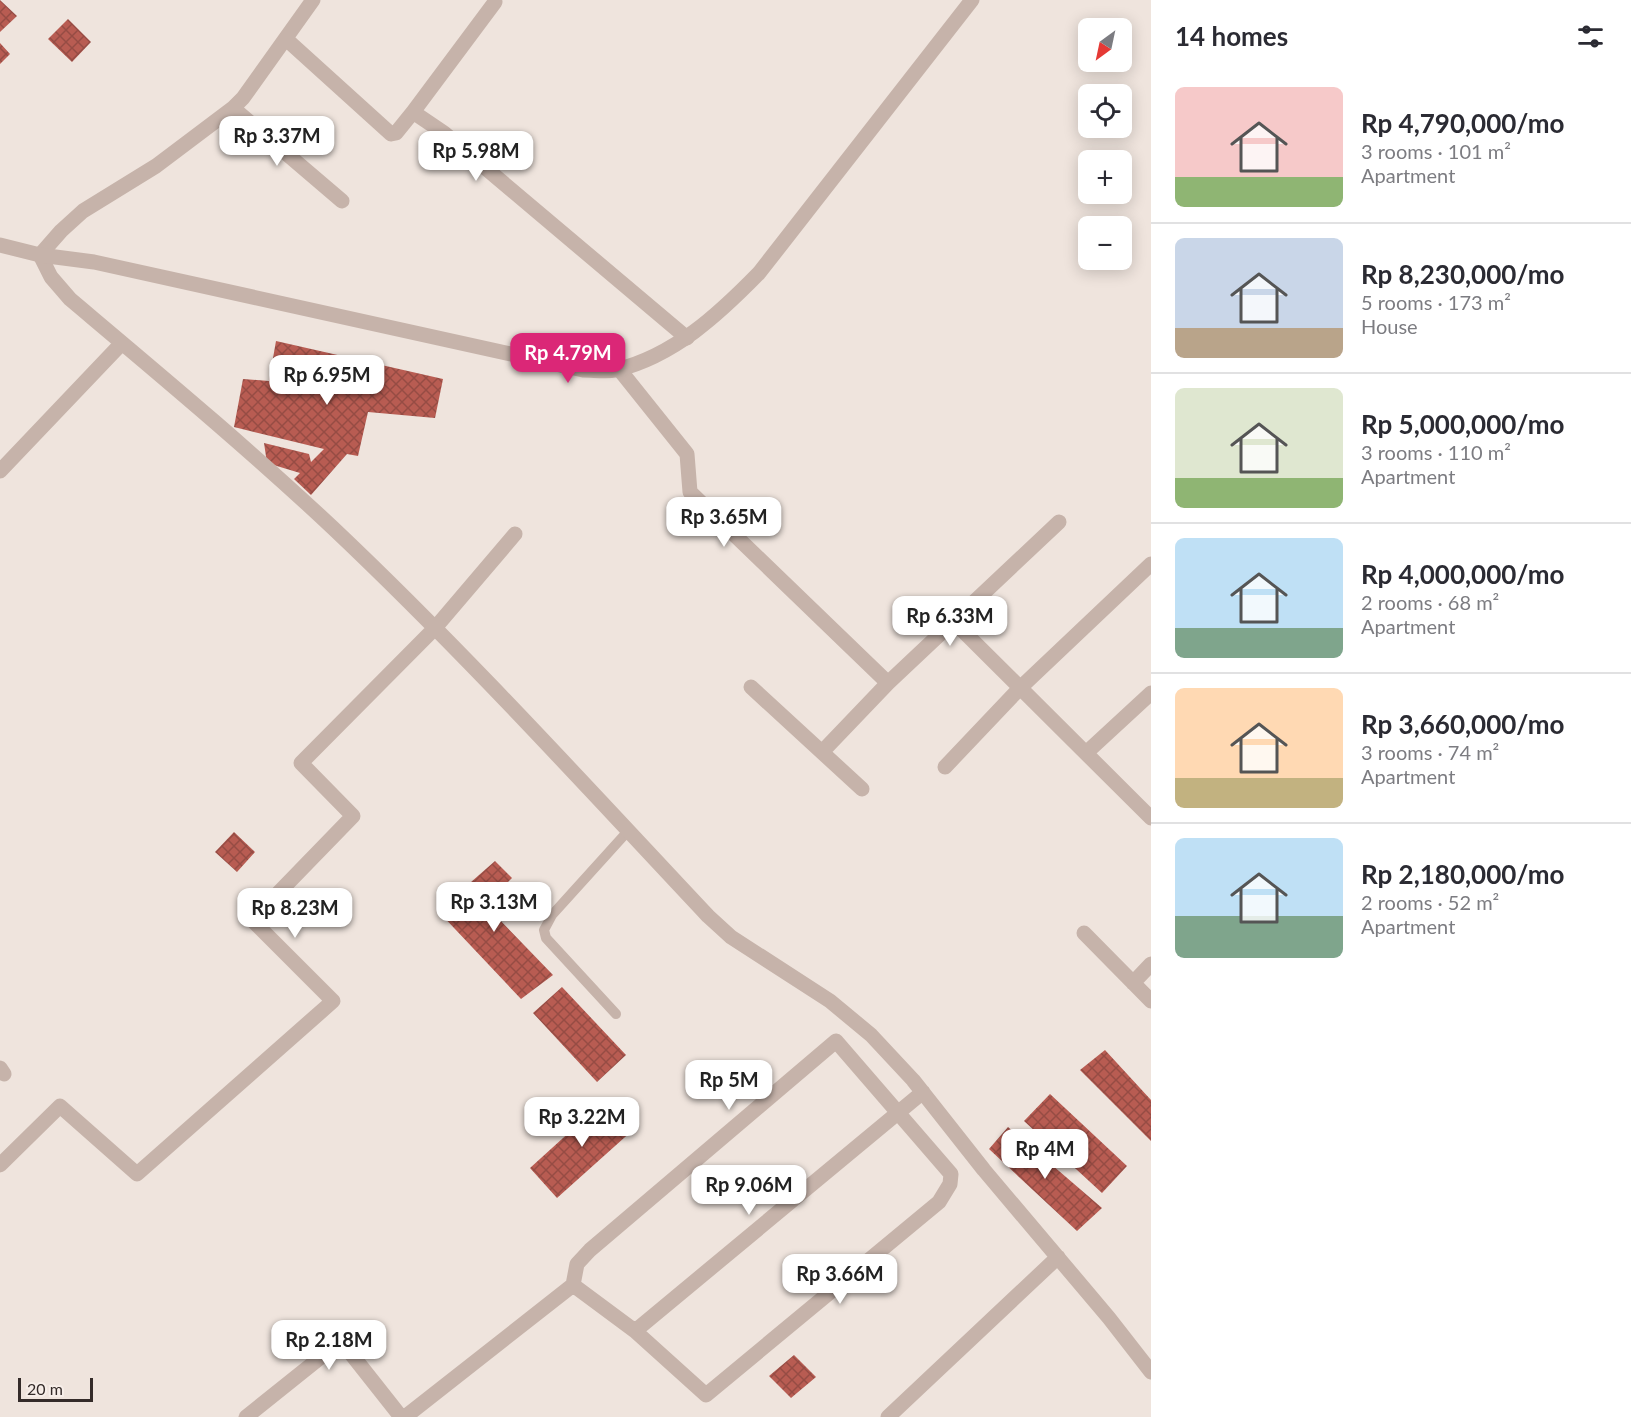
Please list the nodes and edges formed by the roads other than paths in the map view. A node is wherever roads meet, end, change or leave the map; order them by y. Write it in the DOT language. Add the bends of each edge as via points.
graph roads {
  1 [pos="313,0"];
  2 [pos="972,0"];
  3 [pos="495,3"];
  4 [pos="286,39"];
  5 [pos="233,108"];
  6 [pos="413,112"];
  7 [pos="342,201"];
  8 [pos="0,245"];
  9 [pos="40,255"];
  10 [pos="687,338"];
  11 [pos="122,343"];
  12 [pos="620,369"];
  13 [pos="0,471"];
  14 [pos="1059,522"];
  15 [pos="515,534"];
  16 [pos="1151,564"];
  17 [pos="953,621"];
  18 [pos="435,628"];
  19 [pos="888,683"];
  20 [pos="751,687"];
  21 [pos="1020,688"];
  22 [pos="1151,693"];
  23 [pos="822,752"];
  24 [pos="1086,753"];
  25 [pos="945,767"];
  26 [pos="862,789"];
  27 [pos="1151,818"];
  28 [pos="628,831"];
  29 [pos="1084,933"];
  30 [pos="1151,964"];
  31 [pos="1133,983"];
  32 [pos="1151,1001"];
  33 [pos="616,1014"];
  34 [pos="923,1092"];
  35 [pos="899,1112"];
  36 [pos="0,1165"];
  37 [pos="1058,1257"];
  38 [pos="573,1285"];
  39 [pos="635,1331"];
  40 [pos="1151,1372"];
  41 [pos="246,1417"];
  42 [pos="403,1417"];
  43 [pos="888,1417"];
  1 -- 4 [label="street"];
  2 -- 10 [label="street" via="759,273"];
  3 -- 6 [label="street"];
  4 -- 5 [label="street"];
  4 -- 6 [label="street" via="391,134"];
  5 -- 7 [label="street"];
  5 -- 9 [label="street" via="156,166 83,212"];
  6 -- 10 [label="street" via="444,133"];
  8 -- 9 [label="street"];
  9 -- 11 [label="street" via="51,277 70,299"];
  9 -- 12 [label="street" via="94,261 584,370"];
  10 -- 12 [label="street" via="647,360"];
  11 -- 13 [label="street"];
  11 -- 18 [label="street" via="333,528"];
  12 -- 19 [label="street" via="687,454 690,492"];
  14 -- 17 [label="street"];
  15 -- 18 [label="street"];
  16 -- 21 [label="street"];
  17 -- 19 [label="street"];
  17 -- 21 [label="street"];
  18 -- 28 [label="street"];
  18 -- 36 [label="street" via="301,764 354,816 252,920 333,1001 137,1174 60,1106"];
  19 -- 23 [label="street"];
  20 -- 23 [label="street"];
  21 -- 24 [label="street"];
  21 -- 25 [label="street"];
  22 -- 24 [label="street"];
  23 -- 26 [label="street"];
  24 -- 27 [label="street"];
  28 -- 33 [label="lane" via="552,915 544,930 546,938"];
  28 -- 34 [label="street" via="731,937 830,1001 871,1035"];
  29 -- 31 [label="street"];
  30 -- 31 [label="street"];
  31 -- 32 [label="street"];
  34 -- 35 [label="street"];
  34 -- 37 [label="street"];
  35 -- 38 [label="street" via="836,1041 590,1251 577,1264"];
  35 -- 39 [label="street"];
  35 -- 39 [label="street" via="951,1174 945,1194 733,1373 706,1395"];
  37 -- 40 [label="street"];
  37 -- 43 [label="street"];
  38 -- 39 [label="street"];
  38 -- 42 [label="street"];
  41 -- 42 [label="street" via="340,1341"];
}
